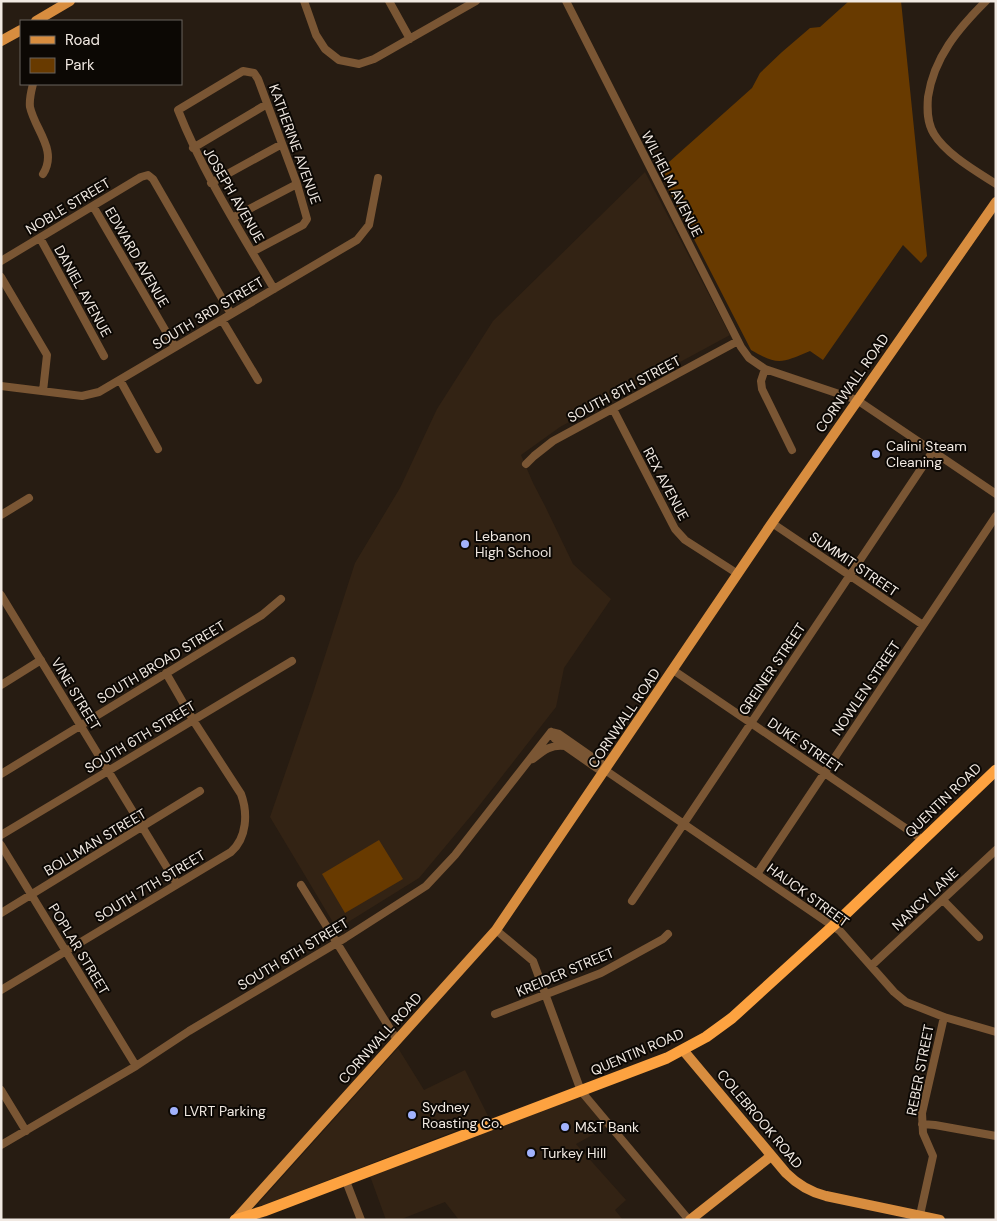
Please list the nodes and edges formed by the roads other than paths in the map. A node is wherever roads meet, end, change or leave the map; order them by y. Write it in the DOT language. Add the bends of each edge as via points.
graph roads {
  1 [pos="70,1"];
  2 [pos="304,1"];
  3 [pos="390,1"];
  4 [pos="566,1"];
  5 [pos="986,1"];
  6 [pos="474,2"];
  7 [pos="38,20"];
  8 [pos="20,31"];
  9 [pos="410,39"];
  10 [pos="1,41"];
  11 [pos="33,85"];
  12 [pos="267,104"];
  13 [pos="178,110"];
  14 [pos="282,144"];
  15 [pos="193,148"];
  16 [pos="43,174"];
  17 [pos="378,178"];
  18 [pos="211,182"];
  19 [pos="297,184"];
  20 [pos="996,184"];
  21 [pos="996,202"];
  22 [pos="93,206"];
  23 [pos="232,218"];
  24 [pos="40,238"];
  25 [pos="252,252"];
  26 [pos="1,261"];
  27 [pos="1,277"];
  28 [pos="274,289"];
  29 [pos="231,314"];
  30 [pos="222,320"];
  31 [pos="738,342"];
  32 [pos="175,348"];
  33 [pos="104,356"];
  34 [pos="765,369"];
  35 [pos="120,380"];
  36 [pos="258,380"];
  37 [pos="1,386"];
  38 [pos="43,391"];
  39 [pos="857,400"];
  40 [pos="613,409"];
  41 [pos="158,449"];
  42 [pos="792,450"];
  43 [pos="933,452"];
  44 [pos="526,464"];
  45 [pos="996,494"];
  46 [pos="29,498"];
  47 [pos="1,515"];
  48 [pos="996,516"];
  49 [pos="772,523"];
  50 [pos="738,574"];
  51 [pos="850,576"];
  52 [pos="2,598"];
  53 [pos="281,599"];
  54 [pos="923,625"];
  55 [pos="41,660"];
  56 [pos="292,661"];
  57 [pos="673,670"];
  58 [pos="166,673"];
  59 [pos="1,685"];
  60 [pos="193,720"];
  61 [pos="751,724"];
  62 [pos="81,725"];
  63 [pos="550,732"];
  64 [pos="566,746"];
  65 [pos="527,763"];
  66 [pos="605,770"];
  67 [pos="996,770"];
  68 [pos="108,771"];
  69 [pos="824,773"];
  70 [pos="1,774"];
  71 [pos="200,791"];
  72 [pos="684,824"];
  73 [pos="143,827"];
  74 [pos="1,835"];
  75 [pos="923,840"];
  76 [pos="1,846"];
  77 [pos="996,850"];
  78 [pos="757,874"];
  79 [pos="177,884"];
  80 [pos="302,885"];
  81 [pos="31,895"];
  82 [pos="943,900"];
  83 [pos="632,901"];
  84 [pos="1,913"];
  85 [pos="833,926"];
  86 [pos="496,930"];
  87 [pos="668,934"];
  88 [pos="979,937"];
  89 [pos="337,942"];
  90 [pos="66,951"];
  91 [pos="871,966"];
  92 [pos="1,990"];
  93 [pos="546,994"];
  94 [pos="495,1014"];
  95 [pos="944,1017"];
  96 [pos="996,1032"];
  97 [pos="397,1040"];
  98 [pos="683,1050"];
  99 [pos="136,1066"];
  100 [pos="1,1090"];
  101 [pos="581,1091"];
  102 [pos="922,1124"];
  103 [pos="26,1131"];
  104 [pos="996,1136"];
  105 [pos="1,1146"];
  106 [pos="771,1156"];
  107 [pos="346,1181"];
  108 [pos="920,1215"];
  109 [pos="236,1220"];
  110 [pos="361,1220"];
  111 [pos="690,1220"];
  112 [pos="940,1220"];
  1 -- 7 [label="main road"];
  2 -- 9 [label="street" via="325,50 340,60 359,64"];
  3 -- 9 [label="street"];
  4 -- 31 [label="street, WILHELM AVENUE"];
  5 -- 20 [label="street" via="943,51 931,82 927,110 931,129 944,146"];
  6 -- 9 [label="street"];
  8 -- 10 [label="main road"];
  11 -- 16 [label="street" via="31,110 48,159"];
  12 -- 13 [label="street, KATHERINE AVENUE" via="254,73 243,70"];
  12 -- 14 [label="street, KATHERINE AVENUE"];
  12 -- 15 [label="street"];
  13 -- 15 [label="street, JOSEPH AVENUE"];
  14 -- 18 [label="street"];
  14 -- 19 [label="street, KATHERINE AVENUE"];
  15 -- 18 [label="street, JOSEPH AVENUE"];
  17 -- 28 [label="street, SOUTH 3RD STREET" via="371,218 362,236"];
  18 -- 23 [label="street, JOSEPH AVENUE"];
  19 -- 23 [label="street"];
  19 -- 25 [label="street, KATHERINE AVENUE" via="307,219 303,225"];
  21 -- 39 [label="main road, CORNWALL ROAD"];
  22 -- 24 [label="street, NOBLE STREET"];
  22 -- 29 [label="street, NOBLE STREET" via="148,175"];
  22 -- 32 [label="street, EDWARD AVENUE"];
  23 -- 25 [label="street, JOSEPH AVENUE"];
  24 -- 26 [label="street, NOBLE STREET"];
  24 -- 33 [label="street, DANIEL AVENUE"];
  25 -- 28 [label="street, JOSEPH AVENUE"];
  27 -- 38 [label="street" via="46,355"];
  28 -- 29 [label="street, SOUTH 3RD STREET"];
  29 -- 30 [label="street, SOUTH 3RD STREET"];
  30 -- 32 [label="street, SOUTH 3RD STREET"];
  30 -- 36 [label="street"];
  31 -- 34 [label="street, WILHELM AVENUE" via="749,358"];
  31 -- 40 [label="street, SOUTH 8TH STREET"];
  32 -- 35 [label="street, SOUTH 3RD STREET"];
  34 -- 39 [label="street, WILHELM AVENUE"];
  34 -- 42 [label="street" via="762,389"];
  35 -- 38 [label="street, SOUTH 3RD STREET" via="90,395"];
  35 -- 41 [label="street"];
  37 -- 38 [label="street, SOUTH 3RD STREET"];
  39 -- 43 [label="street, WILHELM AVENUE"];
  39 -- 49 [label="main road, CORNWALL ROAD"];
  40 -- 44 [label="street, SOUTH 8TH STREET" via="553,441"];
  40 -- 50 [label="street, REX AVENUE" via="675,529 685,540"];
  43 -- 45 [label="street, WILHELM AVENUE"];
  43 -- 51 [label="street, GREINER STREET"];
  46 -- 47 [label="street"];
  48 -- 54 [label="street, NOWLEN STREET"];
  49 -- 50 [label="main road, CORNWALL ROAD"];
  49 -- 51 [label="street, SUMMIT STREET"];
  50 -- 57 [label="main road, CORNWALL ROAD"];
  51 -- 54 [label="street, SUMMIT STREET"];
  51 -- 61 [label="street, GREINER STREET"];
  52 -- 55 [label="street, VINE STREET"];
  53 -- 58 [label="street, SOUTH BROAD STREET" via="262,615"];
  54 -- 69 [label="street, NOWLEN STREET"];
  55 -- 59 [label="street"];
  55 -- 62 [label="street, VINE STREET"];
  56 -- 60 [label="street, SOUTH 6TH STREET"];
  57 -- 61 [label="street, DUKE STREET"];
  57 -- 66 [label="main road, CORNWALL ROAD"];
  58 -- 60 [label="street"];
  58 -- 62 [label="street, SOUTH BROAD STREET"];
  60 -- 68 [label="street, SOUTH 6TH STREET"];
  60 -- 79 [label="street, SOUTH 7TH STREET" via="241,794 245,823 237,847"];
  61 -- 69 [label="street, DUKE STREET"];
  61 -- 72 [label="street, GREINER STREET"];
  62 -- 68 [label="street, VINE STREET"];
  62 -- 70 [label="street, SOUTH BROAD STREET"];
  63 -- 64 [label="street, HAUCK STREET"];
  63 -- 65 [label="street, SOUTH 8TH STREET"];
  63 -- 66 [label="street, HAUCK STREET" via="559,734 602,764"];
  64 -- 65 [label="street" via="550,747"];
  64 -- 66 [label="street, HAUCK STREET" via="598,769"];
  65 -- 89 [label="street, SOUTH 8TH STREET" via="433,880"];
  66 -- 72 [label="street, HAUCK STREET"];
  66 -- 86 [label="main road, CORNWALL ROAD"];
  67 -- 75 [label="highway, QUENTIN ROAD"];
  68 -- 73 [label="street, VINE STREET"];
  68 -- 74 [label="street, SOUTH 6TH STREET"];
  69 -- 75 [label="street, DUKE STREET"];
  69 -- 78 [label="street, NOWLEN STREET"];
  71 -- 73 [label="street, BOLLMAN STREET"];
  72 -- 78 [label="street, HAUCK STREET"];
  72 -- 83 [label="street, GREINER STREET"];
  73 -- 79 [label="street, VINE STREET"];
  73 -- 81 [label="street, BOLLMAN STREET"];
  75 -- 85 [label="highway, QUENTIN ROAD"];
  76 -- 81 [label="street, POPLAR STREET"];
  77 -- 82 [label="street, NANCY LANE"];
  78 -- 85 [label="street, HAUCK STREET"];
  79 -- 90 [label="street, SOUTH 7TH STREET"];
  80 -- 89 [label="street"];
  81 -- 84 [label="street, BOLLMAN STREET"];
  81 -- 90 [label="street, POPLAR STREET"];
  82 -- 88 [label="street"];
  82 -- 91 [label="street, NANCY LANE"];
  85 -- 91 [label="street, HAUCK STREET"];
  85 -- 98 [label="highway, QUENTIN ROAD" via="732,1018"];
  86 -- 93 [label="street" via="533,961"];
  86 -- 97 [label="main road, CORNWALL ROAD"];
  87 -- 93 [label="street, KREIDER STREET" via="601,973"];
  89 -- 97 [label="street"];
  89 -- 99 [label="street, SOUTH 8TH STREET"];
  90 -- 92 [label="street, SOUTH 7TH STREET"];
  90 -- 99 [label="street, POPLAR STREET"];
  91 -- 95 [label="street, HAUCK STREET" via="900,998"];
  93 -- 94 [label="street, KREIDER STREET"];
  93 -- 101 [label="street"];
  95 -- 96 [label="street, HAUCK STREET"];
  95 -- 102 [label="street, REBER STREET"];
  97 -- 109 [label="main road, CORNWALL ROAD"];
  98 -- 101 [label="highway, QUENTIN ROAD"];
  98 -- 106 [label="main road, COLEBROOK ROAD"];
  99 -- 103 [label="street, SOUTH 8TH STREET"];
  100 -- 103 [label="street"];
  101 -- 107 [label="highway, QUENTIN ROAD"];
  101 -- 111 [label="street"];
  102 -- 104 [label="street"];
  102 -- 108 [label="street, REBER STREET" via="933,1156"];
  103 -- 105 [label="street, SOUTH 8TH STREET"];
  106 -- 108 [label="main road, COLEBROOK ROAD" via="792,1179 808,1190"];
  106 -- 111 [label="main road"];
  107 -- 109 [label="highway, QUENTIN ROAD"];
  107 -- 110 [label="street"];
  108 -- 112 [label="main road, COLEBROOK ROAD"];
}
